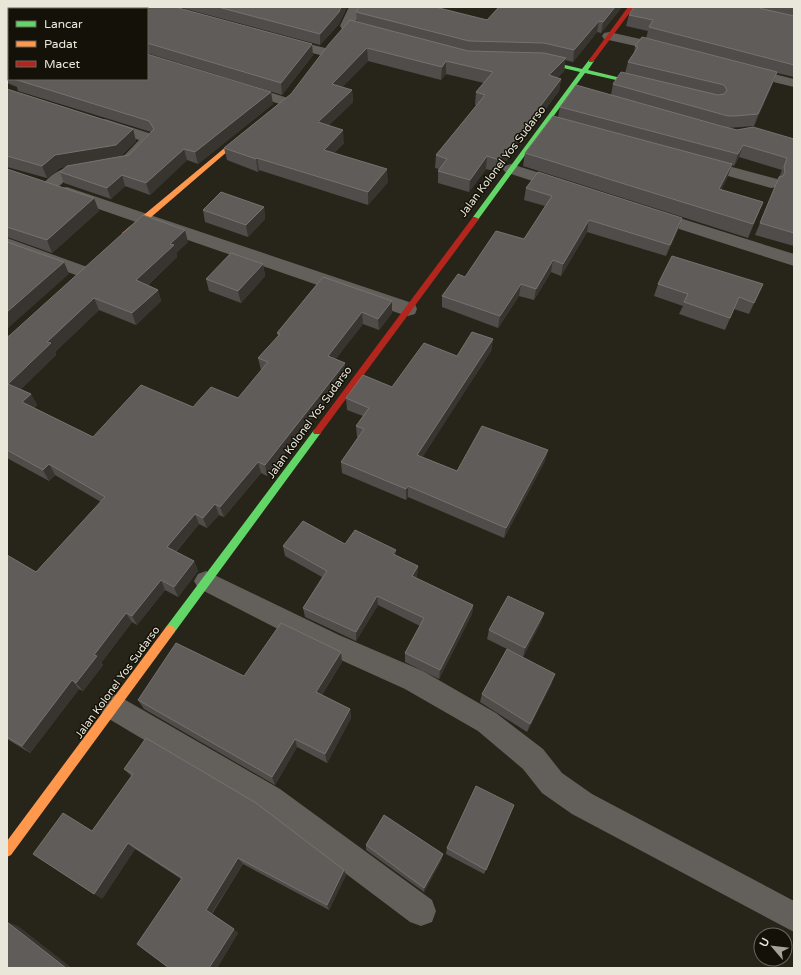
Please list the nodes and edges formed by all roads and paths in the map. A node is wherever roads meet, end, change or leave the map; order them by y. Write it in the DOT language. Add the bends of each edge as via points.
graph roads {
  1 [pos="356,7"];
  2 [pos="631,7"];
  3 [pos="348,28"];
  4 [pos="609,36"];
  5 [pos="271,38"];
  6 [pos="324,52"];
  7 [pos="683,53"];
  8 [pos="527,60"];
  9 [pos="734,68"];
  10 [pos="584,70"];
  11 [pos="228,83"];
  12 [pos="794,83"];
  13 [pos="657,87"];
  14 [pos="570,89"];
  15 [pos="585,94"];
  16 [pos="285,101"];
  17 [pos="88,118"];
  18 [pos="253,127"];
  19 [pos="689,161"];
  20 [pos="511,169"];
  21 [pos="771,183"];
  22 [pos="578,191"];
  23 [pos="637,210"];
  24 [pos="143,219"];
  25 [pos="120,240"];
  26 [pos="7,244"];
  27 [pos="794,260"];
  28 [pos="84,272"];
  29 [pos="408,309"];
  30 [pos="206,581"];
  31 [pos="114,707"];
  32 [pos="7,850"];
  33 [pos="421,911"];
  34 [pos="794,917"];
  1 -- 3 [label="street"];
  2 -- 4 [label="street, Jalan Kolonel Yos Sudarso"];
  4 -- 7 [label="street"];
  4 -- 10 [label="street, Jalan Kolonel Yos Sudarso"];
  5 -- 6 [label="street"];
  8 -- 10 [label="street" via="542,60"];
  9 -- 12 [label="street"];
  10 -- 13 [label="street"];
  10 -- 14 [label="street, Jalan Kolonel Yos Sudarso"];
  11 -- 16 [label="street"];
  14 -- 15 [label="street"];
  14 -- 20 [label="street, Jalan Kolonel Yos Sudarso" via="554,124"];
  17 -- 24 [label="street" via="146,137 148,140 125,163 66,172 43,184"];
  18 -- 24 [label="street"];
  19 -- 21 [label="street"];
  20 -- 22 [label="street"];
  20 -- 29 [label="street, Jalan Kolonel Yos Sudarso"];
  23 -- 27 [label="street"];
  24 -- 25 [label="street"];
  24 -- 29 [label="street"];
  26 -- 28 [label="street"];
  29 -- 30 [label="street, Jalan Kolonel Yos Sudarso"];
  30 -- 31 [label="street, Jalan Kolonel Yos Sudarso"];
  30 -- 34 [label="street" via="441,695 487,722 533,758 552,783 582,804"];
  31 -- 32 [label="street, Jalan Kolonel Yos Sudarso"];
  31 -- 33 [label="street" via="270,799"];
}
